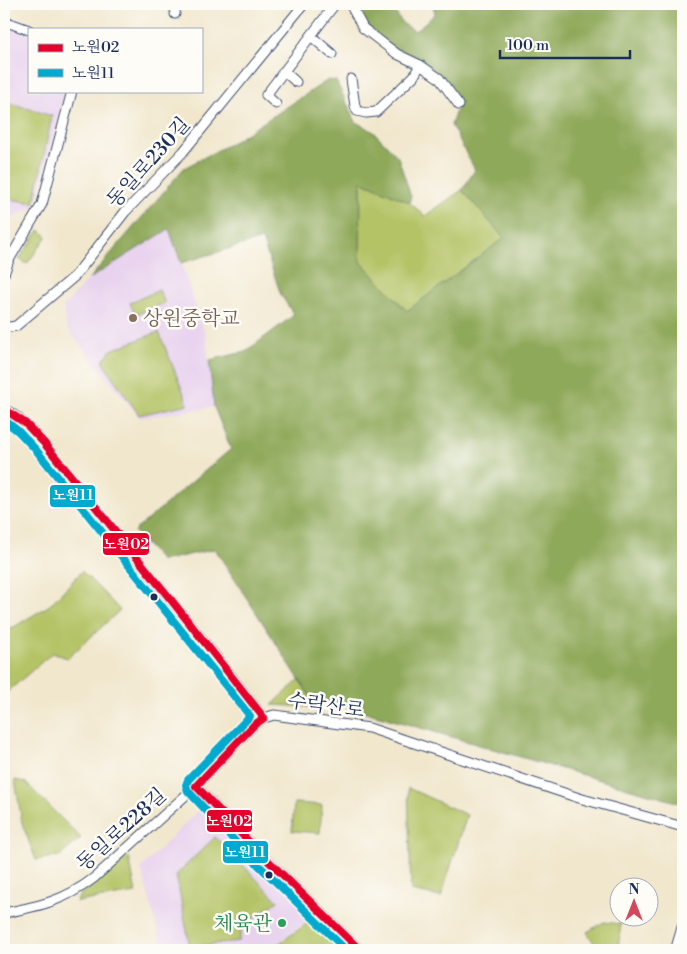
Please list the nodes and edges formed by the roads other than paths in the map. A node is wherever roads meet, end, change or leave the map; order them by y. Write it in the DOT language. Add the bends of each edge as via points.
graph roads {
  1 [pos="176,4"];
  2 [pos="304,4"];
  3 [pos="335,4"];
  4 [pos="350,4"];
  5 [pos="175,14"];
  6 [pos="4,22"];
  7 [pos="28,30"];
  8 [pos="310,36"];
  9 [pos="332,54"];
  10 [pos="420,65"];
  11 [pos="284,71"];
  12 [pos="351,79"];
  13 [pos="296,82"];
  14 [pos="72,92"];
  15 [pos="276,104"];
  16 [pos="458,105"];
  17 [pos="116,207"];
  18 [pos="125,212"];
  19 [pos="4,274"];
  20 [pos="4,328"];
  21 [pos="4,409"];
  22 [pos="264,718"];
  23 [pos="196,786"];
  24 [pos="683,827"];
  25 [pos="4,913"];
  26 [pos="683,924"];
  27 [pos="676,948"];
  28 [pos="360,950"];
  1 -- 5 [label="street"];
  2 -- 18 [label="street, 동일로230길" via="183,152"];
  3 -- 8 [label="street"];
  4 -- 10 [label="street" via="363,28 397,54"];
  6 -- 7 [label="street"];
  8 -- 9 [label="street"];
  8 -- 11 [label="street"];
  10 -- 12 [label="street" via="414,76 376,112 366,114 357,111"];
  10 -- 16 [label="street" via="439,78"];
  11 -- 13 [label="street"];
  11 -- 15 [label="street" via="266,95"];
  14 -- 19 [label="street" via="42,204"];
  17 -- 18 [label="street"];
  18 -- 20 [label="street, 동일로230길" via="75,276 16,326"];
  21 -- 22 [label="street, 수락산로" via="20,420 50,453"];
  22 -- 23 [label="street, 동일로228길"];
  22 -- 24 [label="street, 수락산로" via="274,715 369,728 578,798"];
  23 -- 25 [label="street, 동일로228길" via="79,890 37,906"];
  23 -- 28 [label="street"];
  26 -- 27 [label="street"];
}
